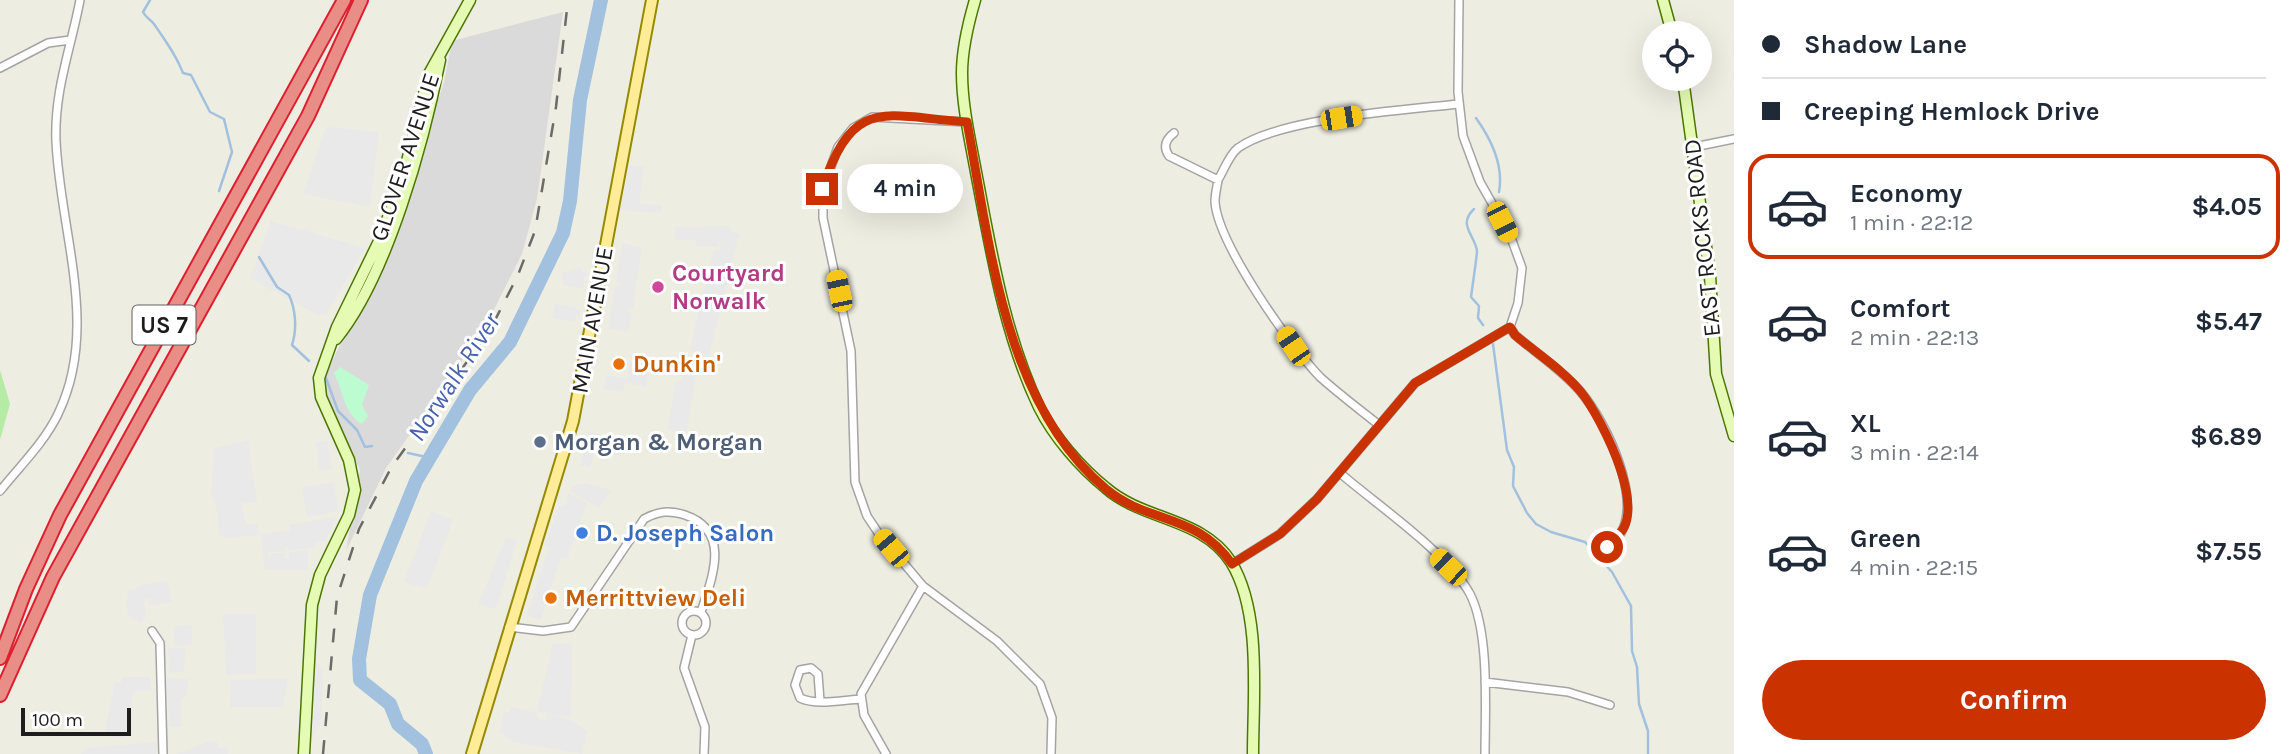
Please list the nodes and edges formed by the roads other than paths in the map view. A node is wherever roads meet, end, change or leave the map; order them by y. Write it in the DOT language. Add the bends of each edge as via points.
graph roads {
  1 [pos="80,0"];
  2 [pos="344,0"];
  3 [pos="361,0"];
  4 [pos="470,0"];
  5 [pos="652,0"];
  6 [pos="975,0"];
  7 [pos="1459,0"];
  8 [pos="1663,0"];
  9 [pos="1669,21"];
  10 [pos="70,40"];
  11 [pos="0,68"];
  12 [pos="1685,91"];
  13 [pos="1458,104"];
  14 [pos="967,122"];
  15 [pos="1174,133"];
  16 [pos="1734,139"];
  17 [pos="1694,147"];
  18 [pos="1218,180"];
  19 [pos="1510,327"];
  20 [pos="1379,425"];
  21 [pos="1734,436"];
  22 [pos="1340,473"];
  23 [pos="0,491"];
  24 [pos="1617,538"];
  25 [pos="1232,564"];
  26 [pos="923,586"];
  27 [pos="701,612"];
  28 [pos="509,626"];
  29 [pos="152,631"];
  30 [pos="690,635"];
  31 [pos="0,658"];
  32 [pos="1485,682"];
  33 [pos="0,695"];
  34 [pos="861,699"];
  35 [pos="820,701"];
  36 [pos="1610,705"];
  37 [pos="163,754"];
  38 [pos="304,754"];
  39 [pos="472,754"];
  40 [pos="704,754"];
  41 [pos="886,754"];
  42 [pos="1051,754"];
  43 [pos="1253,754"];
  44 [pos="1485,754"];
  1 -- 10 [label="street"];
  2 -- 31 [label="highway, US 7" via="79,480 37,564"];
  3 -- 33 [label="highway, US 7" via="302,128 53,577"];
  4 -- 38 [label="street, GLOVER AVENUE" via="429,74 404,173 381,237 337,327 319,378 355,490 312,605"];
  5 -- 28 [label="main road, MAIN AVENUE" via="573,421"];
  6 -- 14 [label="street" via="962,62"];
  7 -- 13 [label="street"];
  8 -- 9 [label="street"];
  10 -- 11 [label="street" via="48,43"];
  10 -- 23 [label="street" via="57,97 56,132 77,317 74,365 50,428"];
  12 -- 17 [label="street, EAST ROCKS ROAD"];
  13 -- 18 [label="street" via="1320,122 1270,135 1235,150"];
  13 -- 19 [label="street" via="1467,151 1522,268"];
  14 -- 25 [label="street" via="996,270 1013,335 1040,408 1063,444 1107,490 1210,537"];
  14 -- 26 [label="street" via="872,117 853,128 838,147 822,189 851,351 857,490 879,534"];
  15 -- 18 [label="street" via="1165,144 1169,156"];
  16 -- 17 [label="street"];
  17 -- 21 [label="street, EAST ROCKS ROAD" via="1716,374"];
  18 -- 20 [label="street" via="1217,211 1262,301 1320,376"];
  19 -- 20 [label="street" via="1415,383"];
  19 -- 24 [label="street" via="1579,389 1597,414 1625,486 1627,520"];
  20 -- 22 [label="street"];
  22 -- 25 [label="street" via="1280,534"];
  22 -- 32 [label="street" via="1435,554 1469,593 1480,627"];
  25 -- 43 [label="street" via="1248,610"];
  26 -- 34 [label="street"];
  26 -- 42 [label="street" via="997,641 1040,684 1052,718"];
  27 -- 28 [label="street" via="716,560 715,541 693,518 664,511 644,519 571,627 543,631"];
  27 -- 30 [label="street" via="706,626 701,634"];
  27 -- 30 [label="street" via="683,617 682,625"];
  28 -- 39 [label="main road, MAIN AVENUE"];
  29 -- 37 [label="street" via="160,643"];
  30 -- 40 [label="street" via="684,668 705,727"];
  32 -- 36 [label="street" via="1568,692"];
  32 -- 44 [label="street"];
  34 -- 35 [label="street"];
  34 -- 41 [label="street" via="864,715"];
  35 -- 35 [label="street" via="800,698 795,685 800,670 811,668 818,674"];
}
